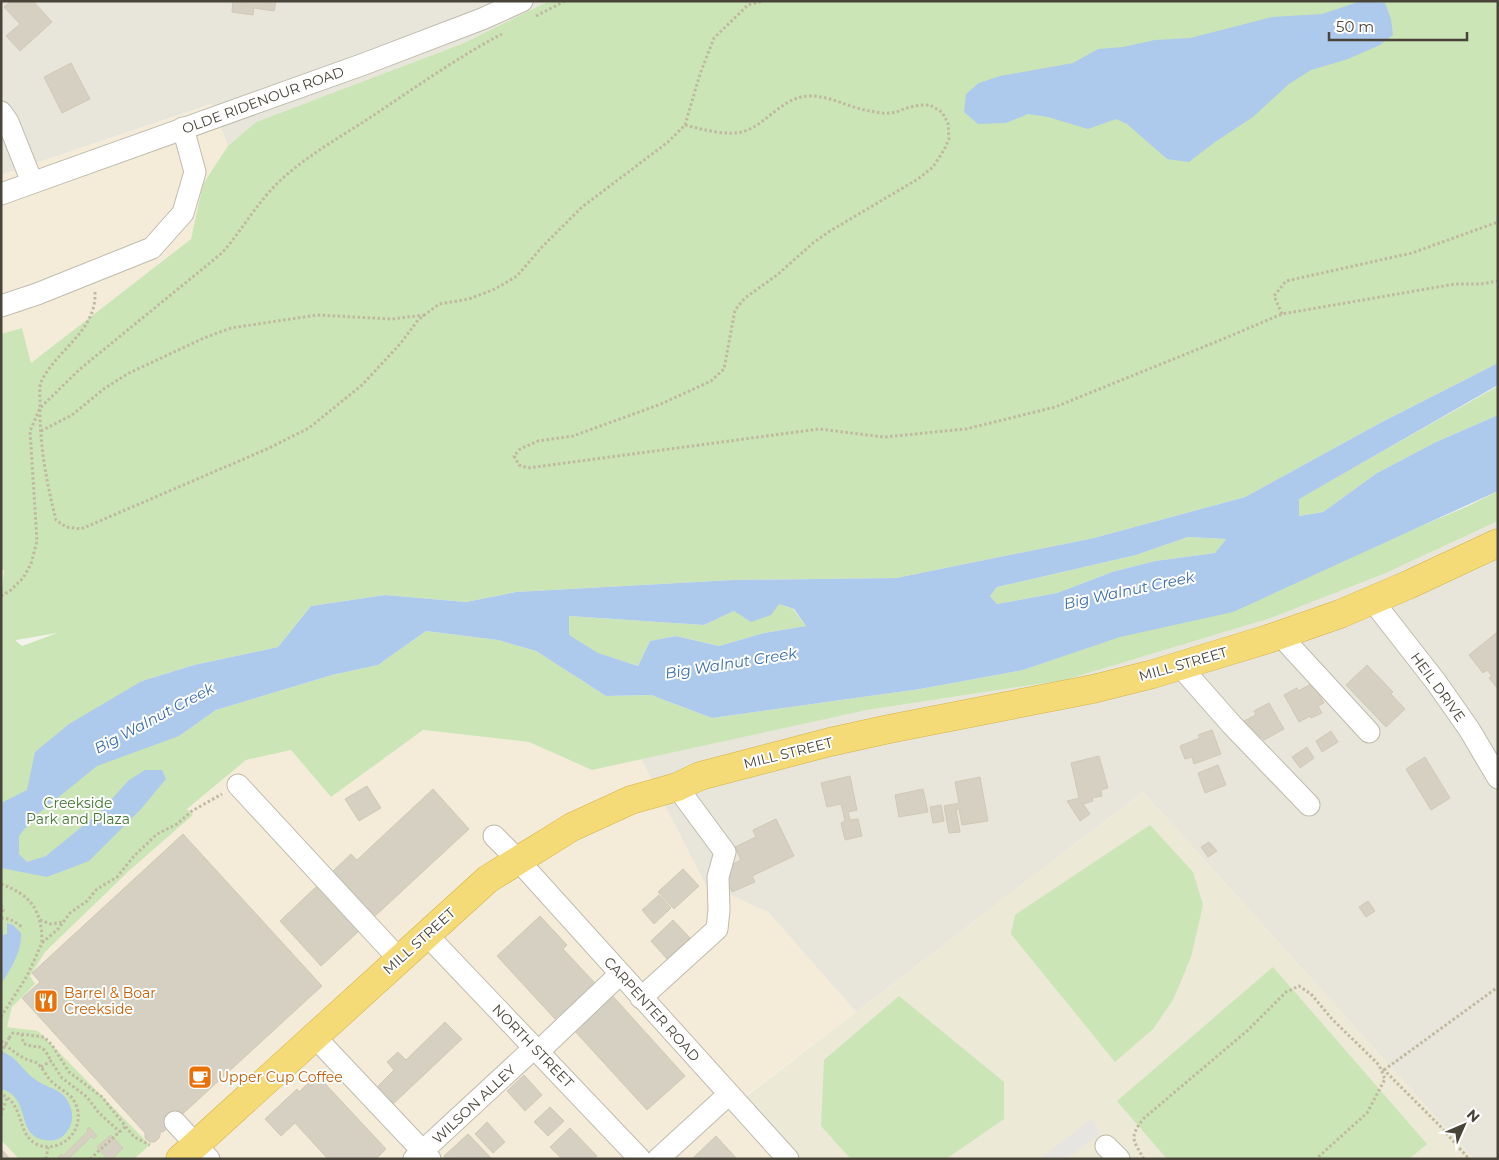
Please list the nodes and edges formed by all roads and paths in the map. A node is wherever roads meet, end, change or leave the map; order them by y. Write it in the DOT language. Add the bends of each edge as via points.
graph roads {
  1 [pos="565,1"];
  2 [pos="763,1"];
  3 [pos="528,9"];
  4 [pos="504,32"];
  5 [pos="1,112"];
  6 [pos="685,125"];
  7 [pos="184,128"];
  8 [pos="32,182"];
  9 [pos="1,194"];
  10 [pos="1498,222"];
  11 [pos="95,271"];
  12 [pos="1498,281"];
  13 [pos="1,306"];
  14 [pos="1282,314"];
  15 [pos="426,315"];
  16 [pos="40,408"];
  17 [pos="41,431"];
  18 [pos="1498,543"];
  19 [pos="1,596"];
  20 [pos="1372,600"];
  21 [pos="1280,634"];
  22 [pos="1180,666"];
  23 [pos="1369,732"];
  24 [pos="1498,778"];
  25 [pos="238,785"];
  26 [pos="677,787"];
  27 [pos="1309,805"];
  28 [pos="494,836"];
  29 [pos="517,859"];
  30 [pos="1,884"];
  31 [pos="1,905"];
  32 [pos="1,914"];
  33 [pos="1,918"];
  34 [pos="40,920"];
  35 [pos="63,922"];
  36 [pos="22,928"];
  37 [pos="426,934"];
  38 [pos="42,943"];
  39 [pos="399,959"];
  40 [pos="620,974"];
  41 [pos="1498,987"];
  42 [pos="642,998"];
  43 [pos="1,1017"];
  44 [pos="22,1034"];
  45 [pos="314,1036"];
  46 [pos="1,1041"];
  47 [pos="5,1045"];
  48 [pos="536,1050"];
  49 [pos="1,1053"];
  50 [pos="51,1061"];
  51 [pos="1379,1065"];
  52 [pos="41,1067"];
  53 [pos="1384,1070"];
  54 [pos="1,1094"];
  55 [pos="728,1094"];
  56 [pos="7,1097"];
  57 [pos="1,1114"];
  58 [pos="174,1122"];
  59 [pos="126,1126"];
  60 [pos="120,1132"];
  61 [pos="150,1145"];
  62 [pos="48,1147"];
  63 [pos="195,1154"];
  64 [pos="422,1156"];
  65 [pos="46,1159"];
  66 [pos="90,1159"];
  67 [pos="640,1159"];
  68 [pos="658,1159"];
  69 [pos="788,1159"];
  70 [pos="1144,1159"];
  71 [pos="1316,1159"];
  72 [pos="1469,1159"];
  1 -- 3 [label="path"];
  2 -- 6 [label="path" via="748,5 714,38"];
  3 -- 7 [label="street, OLDE RIDENOUR ROAD" via="482,19"];
  4 -- 16 [label="path" via="284,177 261,200 222,253 80,369"];
  5 -- 8 [label="street"];
  6 -- 14 [label="path" via="744,132 794,99 809,96 889,113 930,105 942,112 948,123 949,139 933,167 918,179 812,243 777,275 745,298 735,310 724,369 711,381 573,436 538,441 520,449 514,456 519,466 528,468 819,429 884,438 966,429 1055,407"];
  6 -- 15 [label="path" via="668,142 582,207 516,276 477,296 439,304"];
  7 -- 8 [label="street, OLDE RIDENOUR ROAD"];
  7 -- 11 [label="street" via="195,172 182,213 152,248"];
  8 -- 9 [label="street, OLDE RIDENOUR ROAD"];
  10 -- 14 [label="path" via="1412,253 1286,281 1274,296"];
  11 -- 13 [label="street"];
  11 -- 16 [label="path" via="96,299 86,327 57,358 40,384"];
  12 -- 14 [label="path" via="1455,284"];
  15 -- 17 [label="path" via="392,319 317,315 231,328 129,373 72,415"];
  15 -- 17 [label="path" via="418,320 362,386 309,428 81,529 66,527 56,520"];
  16 -- 17 [label="path"];
  16 -- 19 [label="path" via="30,431 37,541 31,564 23,578"];
  18 -- 20 [label="highway, MILL STREET"];
  20 -- 21 [label="highway, MILL STREET"];
  20 -- 24 [label="street, HEIL DRIVE" via="1436,682"];
  21 -- 22 [label="highway, MILL STREET"];
  21 -- 23 [label="street"];
  22 -- 26 [label="highway, MILL STREET" via="1093,689 830,742 700,776"];
  22 -- 27 [label="street"];
  25 -- 35 [label="path" via="157,834 117,877 97,889"];
  25 -- 39 [label="street"];
  26 -- 29 [label="highway, MILL STREET" via="631,800 572,827"];
  26 -- 42 [label="street" via="725,852 718,877 717,929"];
  28 -- 29 [label="street, CARPENTER ROAD"];
  29 -- 37 [label="highway, MILL STREET" via="488,879"];
  29 -- 40 [label="street, CARPENTER ROAD"];
  30 -- 34 [label="path" via="27,897"];
  31 -- 32 [label="path"];
  33 -- 36 [label="path" via="7,918"];
  34 -- 35 [label="path" via="51,924"];
  34 -- 38 [label="path"];
  35 -- 38 [label="path"];
  37 -- 39 [label="highway, MILL STREET"];
  37 -- 48 [label="street, NORTH STREET"];
  38 -- 43 [label="path" via="27,976"];
  39 -- 45 [label="highway, MILL STREET"];
  40 -- 42 [label="street, CARPENTER ROAD"];
  40 -- 48 [label="street, WILSON ALLEY"];
  41 -- 53 [label="path"];
  42 -- 55 [label="street, CARPENTER ROAD"];
  44 -- 47 [label="path, bridge" via="13,1033"];
  44 -- 50 [label="path" via="23,1043 41,1046"];
  44 -- 59 [label="path" via="44,1037 69,1072 102,1097"];
  45 -- 63 [label="highway, MILL STREET"];
  45 -- 64 [label="street"];
  46 -- 47 [label="path"];
  47 -- 49 [label="path, bridge"];
  47 -- 52 [label="path"];
  48 -- 64 [label="street, WILSON ALLEY"];
  48 -- 67 [label="street, NORTH STREET"];
  50 -- 52 [label="path"];
  50 -- 60 [label="path" via="62,1078 87,1097"];
  51 -- 53 [label="path"];
  51 -- 70 [label="path" via="1311,994 1299,986 1286,992 1248,1030 1143,1119 1135,1130 1134,1140"];
  51 -- 71 [label="path" via="1385,1079 1367,1113"];
  52 -- 62 [label="path" via="50,1080 74,1100 78,1119 77,1128 66,1141"];
  53 -- 72 [label="path"];
  54 -- 56 [label="path"];
  55 -- 68 [label="street"];
  55 -- 69 [label="street, CARPENTER ROAD"];
  56 -- 57 [label="path"];
  56 -- 62 [label="path" via="19,1113 27,1137"];
  58 -- 63 [label="street"];
  59 -- 60 [label="path"];
  59 -- 61 [label="path" via="134,1137"];
  60 -- 66 [label="path"];
  62 -- 65 [label="path"];
}
